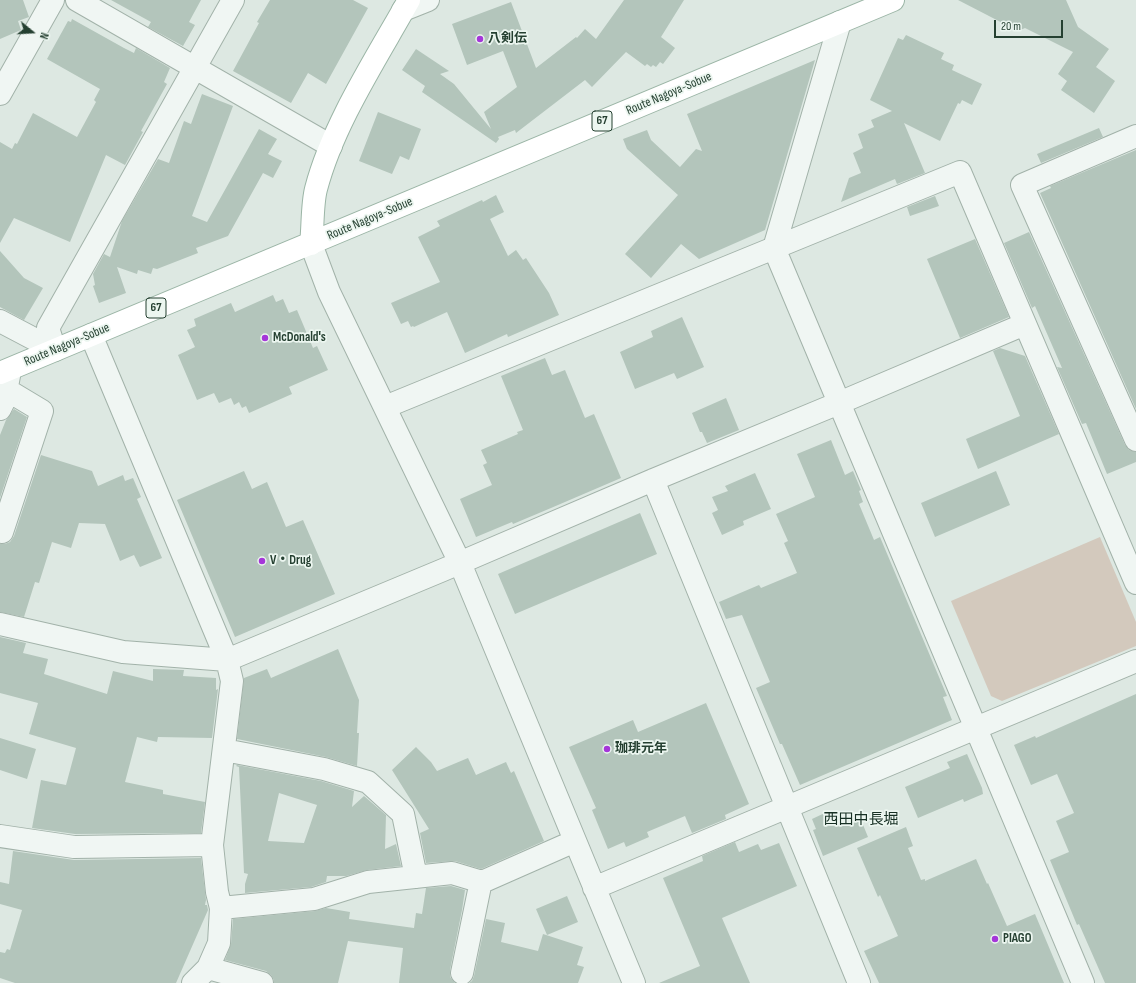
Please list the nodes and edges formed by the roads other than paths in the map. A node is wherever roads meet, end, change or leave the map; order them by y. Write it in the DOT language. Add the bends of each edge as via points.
graph roads {
  1 [pos="53,0"];
  2 [pos="77,0"];
  3 [pos="232,0"];
  4 [pos="428,0"];
  5 [pos="894,0"];
  6 [pos="406,5"];
  7 [pos="850,13"];
  8 [pos="194,67"];
  9 [pos="7,72"];
  10 [pos="0,94"];
  11 [pos="1136,136"];
  12 [pos="331,146"];
  13 [pos="311,244"];
  14 [pos="774,248"];
  15 [pos="0,321"];
  16 [pos="1025,324"];
  17 [pos="91,335"];
  18 [pos="55,350"];
  19 [pos="4,385"];
  20 [pos="839,403"];
  21 [pos="385,407"];
  22 [pos="1136,440"];
  23 [pos="653,480"];
  24 [pos="2,532"];
  25 [pos="1129,545"];
  26 [pos="460,563"];
  27 [pos="1136,583"];
  28 [pos="0,624"];
  29 [pos="226,660"];
  30 [pos="1136,661"];
  31 [pos="976,728"];
  32 [pos="224,750"];
  33 [pos="787,807"];
  34 [pos="0,836"];
  35 [pos="575,842"];
  36 [pos="212,846"];
  37 [pos="416,877"];
  38 [pos="480,881"];
  39 [pos="594,888"];
  40 [pos="221,908"];
  41 [pos="208,968"];
  42 [pos="462,972"];
  43 [pos="193,983"];
  44 [pos="262,983"];
  45 [pos="634,983"];
  46 [pos="859,983"];
  47 [pos="1083,983"];
  1 -- 9 [label="street"];
  2 -- 8 [label="street"];
  3 -- 8 [label="street"];
  4 -- 6 [label="street"];
  5 -- 7 [label="main road, Route Nagoya-Sobue / 67"];
  6 -- 12 [label="main road, Route Nagoya-Sobue" via="345,114"];
  7 -- 13 [label="main road, Route Nagoya-Sobue / 67"];
  7 -- 14 [label="street"];
  8 -- 12 [label="street"];
  8 -- 18 [label="street" via="48,328"];
  9 -- 10 [label="street"];
  11 -- 22 [label="street" via="1022,185"];
  12 -- 13 [label="main road, Route Nagoya-Sobue" via="316,190"];
  13 -- 17 [label="main road, Route Nagoya-Sobue / 67"];
  13 -- 21 [label="street" via="329,292"];
  14 -- 16 [label="street" via="960,172"];
  14 -- 20 [label="street"];
  14 -- 21 [label="street"];
  15 -- 18 [label="street"];
  16 -- 20 [label="street"];
  16 -- 25 [label="street"];
  17 -- 18 [label="main road, Route Nagoya-Sobue / 67"];
  17 -- 29 [label="street"];
  18 -- 19 [label="main road, Route Nagoya-Sobue / 67"];
  19 -- 24 [label="street" via="42,411"];
  20 -- 23 [label="street"];
  20 -- 31 [label="street"];
  21 -- 26 [label="street"];
  23 -- 26 [label="street"];
  23 -- 33 [label="street"];
  25 -- 27 [label="street"];
  26 -- 29 [label="street"];
  26 -- 35 [label="street"];
  28 -- 29 [label="street" via="122,652"];
  29 -- 32 [label="street" via="232,681"];
  30 -- 31 [label="street"];
  31 -- 33 [label="street"];
  31 -- 47 [label="street"];
  32 -- 36 [label="street"];
  32 -- 37 [label="street" via="324,769 368,782 404,814"];
  33 -- 39 [label="street"];
  33 -- 46 [label="street"];
  34 -- 36 [label="street" via="74,848"];
  35 -- 38 [label="street"];
  35 -- 39 [label="street"];
  36 -- 40 [label="street"];
  37 -- 38 [label="street" via="452,873"];
  37 -- 40 [label="street" via="368,882 314,900"];
  38 -- 42 [label="street"];
  39 -- 45 [label="street"];
  40 -- 41 [label="street" via="219,943"];
  41 -- 43 [label="street"];
  41 -- 44 [label="street"];
}
